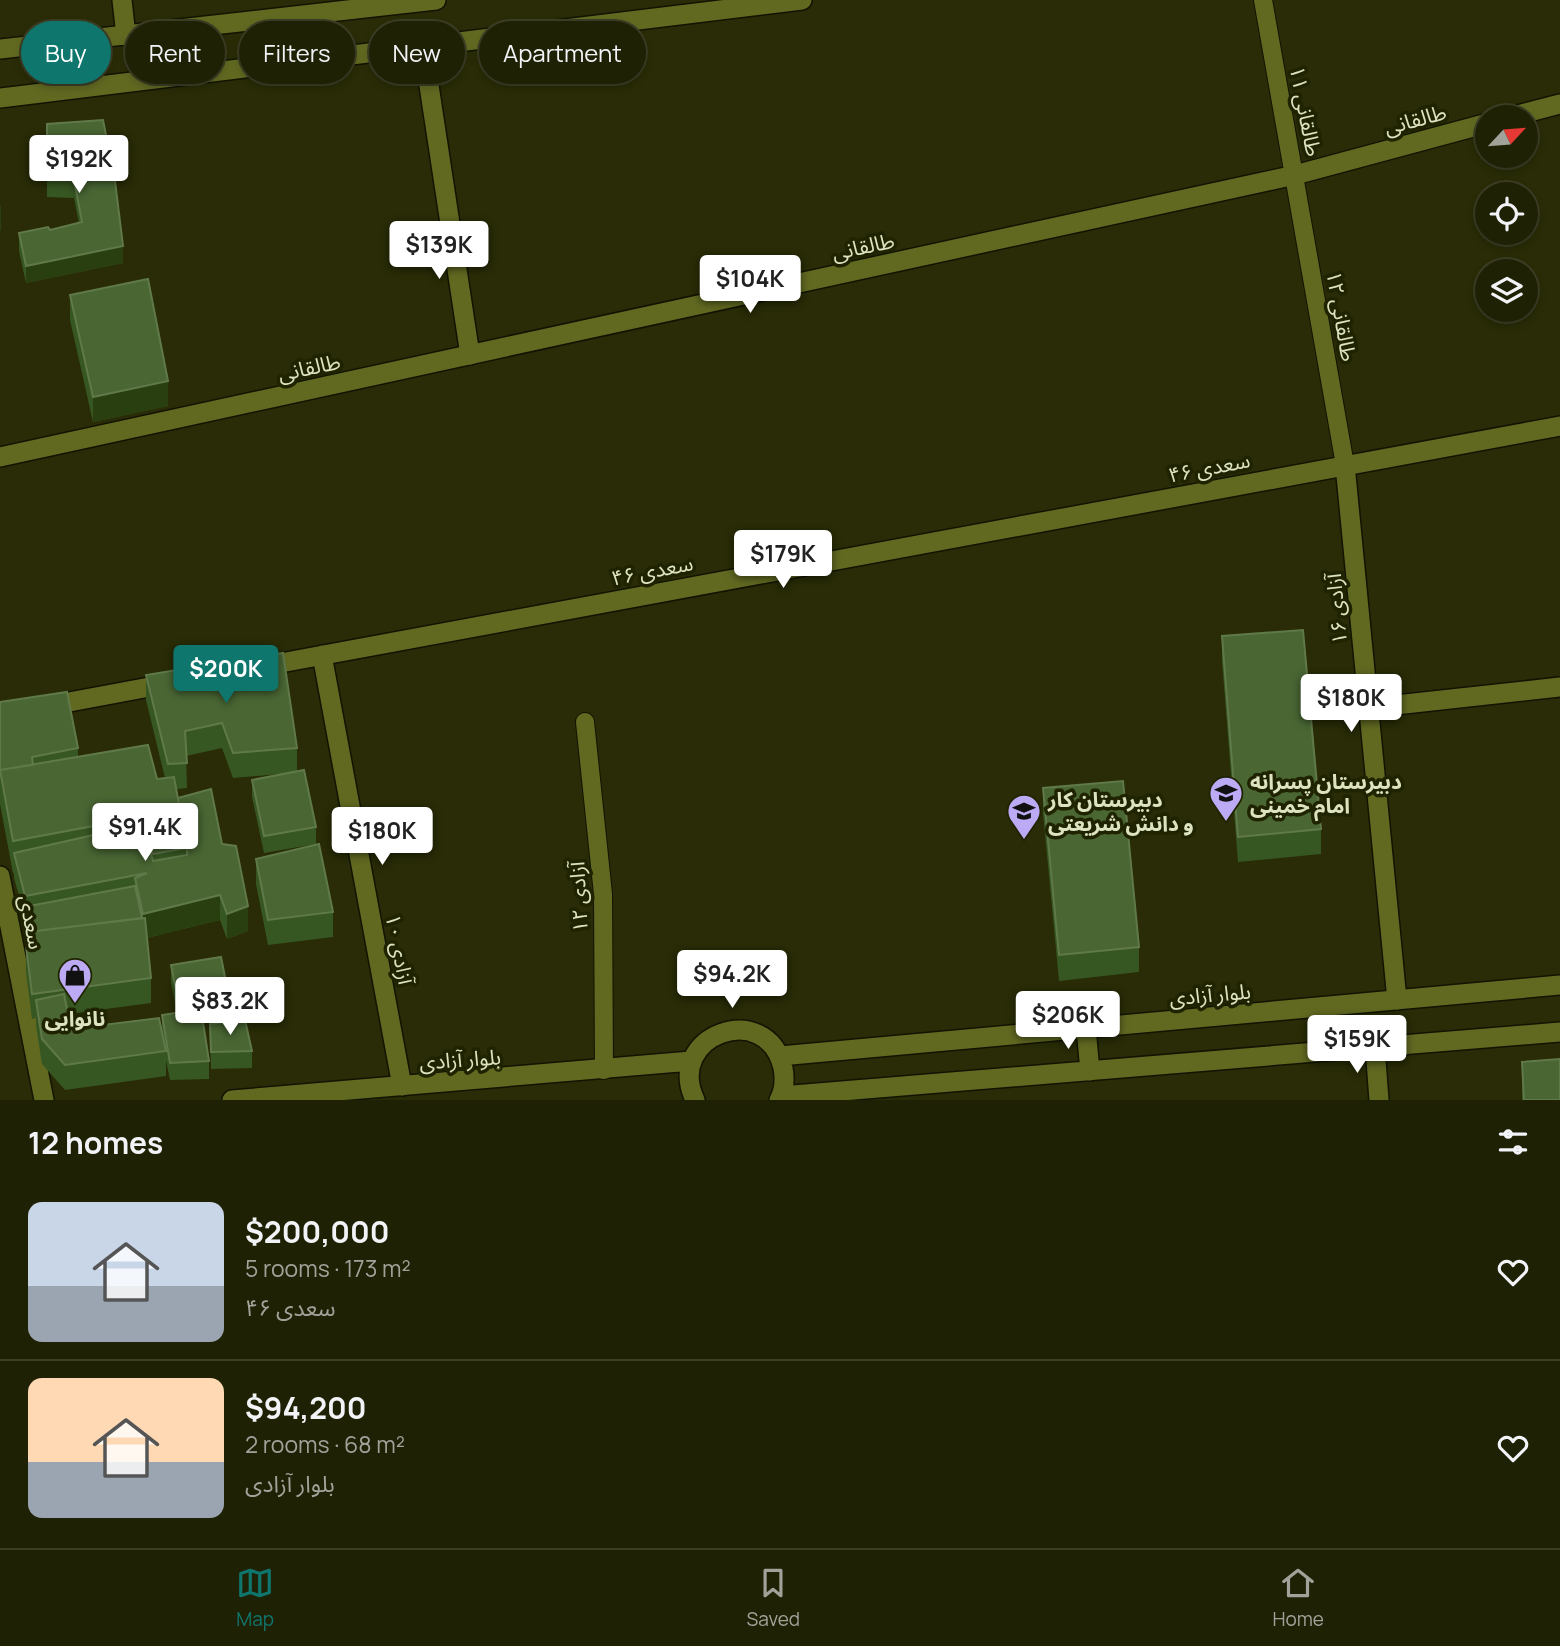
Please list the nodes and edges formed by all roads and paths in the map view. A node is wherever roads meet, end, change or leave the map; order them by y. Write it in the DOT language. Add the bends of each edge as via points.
graph roads {
  1 [pos="122,0"];
  2 [pos="436,0"];
  3 [pos="802,0"];
  4 [pos="1263,0"];
  5 [pos="225,25"];
  6 [pos="125,27"];
  7 [pos="125,36"];
  8 [pos="465,41"];
  9 [pos="0,49"];
  10 [pos="369,53"];
  11 [pos="429,84"];
  12 [pos="0,98"];
  13 [pos="1560,104"];
  14 [pos="1538,110"];
  15 [pos="1475,127"];
  16 [pos="1295,175"];
  17 [pos="470,355"];
  18 [pos="1560,426"];
  19 [pos="0,457"];
  20 [pos="1345,465"];
  21 [pos="321,655"];
  22 [pos="241,670"];
  23 [pos="188,680"];
  24 [pos="1560,687"];
  25 [pos="1368,708"];
  26 [pos="0,715"];
  27 [pos="585,722"];
  28 [pos="0,876"];
  29 [pos="1560,985"];
  30 [pos="1397,1000"];
  31 [pos="1086,1028"];
  32 [pos="1560,1032"];
  33 [pos="1375,1047"];
  34 [pos="780,1056"];
  35 [pos="691,1061"];
  36 [pos="604,1070"];
  37 [pos="1090,1071"];
  38 [pos="402,1086"];
  39 [pos="780,1098"];
  40 [pos="44,1100"];
  41 [pos="232,1100"];
  42 [pos="695,1100"];
  43 [pos="1379,1100"];
  1 -- 6 [label="street"];
  2 -- 5 [label="street"];
  3 -- 8 [label="street"];
  4 -- 16 [label="lane, طالقانی ۱۱"];
  7 -- 9 [label="street"];
  10 -- 12 [label="street"];
  11 -- 17 [label="street"];
  13 -- 14 [label="street"];
  15 -- 16 [label="street, طالقانی"];
  16 -- 17 [label="street, طالقانی"];
  16 -- 20 [label="lane, طالقانی ۱۲"];
  17 -- 19 [label="street, طالقانی"];
  18 -- 20 [label="street, سعدی ۴۶"];
  20 -- 21 [label="street, سعدی ۴۶"];
  20 -- 25 [label="street, آزادی ۱۶"];
  21 -- 22 [label="street, سعدی ۴۶"];
  21 -- 38 [label="street, آزادی ۱۰"];
  23 -- 26 [label="street"];
  24 -- 25 [label="street"];
  25 -- 30 [label="street, آزادی ۱۶"];
  27 -- 36 [label="lane, آزادی ۱۲" via="603,894"];
  28 -- 40 [label="street, سعدی"];
  29 -- 30 [label="street, بلوار آزادی"];
  30 -- 31 [label="street, بلوار آزادی"];
  31 -- 34 [label="street, بلوار آزادی"];
  31 -- 37 [label="street"];
  32 -- 33 [label="street"];
  33 -- 37 [label="street"];
  33 -- 43 [label="street"];
  34 -- 35 [label="street" via="755,1033 736,1029 703,1043"];
  34 -- 39 [label="street" via="785,1077"];
  35 -- 36 [label="street, بلوار آزادی"];
  35 -- 42 [label="street" via="689,1077"];
  36 -- 38 [label="street, بلوار آزادی"];
  37 -- 39 [label="street"];
  38 -- 41 [label="street, بلوار آزادی"];
}
